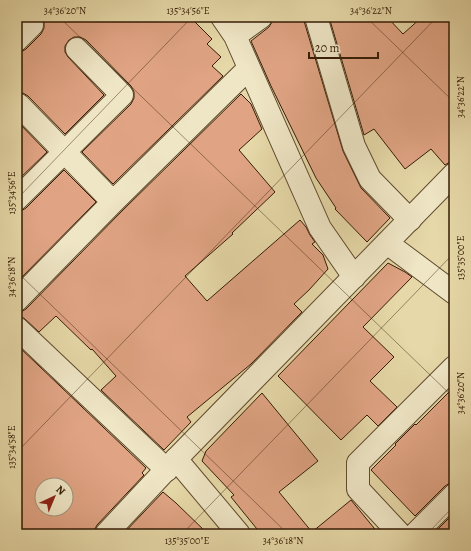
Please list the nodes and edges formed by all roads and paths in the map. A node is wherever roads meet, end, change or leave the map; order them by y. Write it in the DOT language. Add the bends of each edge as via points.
graph roads {
  1 [pos="222,17"];
  2 [pos="261,17"];
  3 [pos="316,17"];
  4 [pos="235,36"];
  5 [pos="77,49"];
  6 [pos="249,68"];
  7 [pos="19,105"];
  8 [pos="65,152"];
  9 [pos="454,174"];
  10 [pos="17,199"];
  11 [pos="114,202"];
  12 [pos="410,220"];
  13 [pos="388,243"];
  14 [pos="354,277"];
  15 [pos="454,293"];
  16 [pos="17,300"];
  17 [pos="17,328"];
  18 [pos="454,367"];
  19 [pos="171,464"];
  20 [pos="454,496"];
  21 [pos="106,534"];
  22 [pos="238,534"];
  23 [pos="400,534"];
  24 [pos="415,534"];
  1 -- 4 [label="street"];
  2 -- 4 [label="street"];
  3 -- 12 [label="street" via="354,146 370,178"];
  4 -- 6 [label="street"];
  5 -- 8 [label="street" via="122,95"];
  6 -- 11 [label="street"];
  6 -- 14 [label="street" via="320,228"];
  7 -- 8 [label="street"];
  8 -- 10 [label="street"];
  8 -- 11 [label="street"];
  9 -- 12 [label="street"];
  11 -- 16 [label="street"];
  12 -- 13 [label="street"];
  13 -- 14 [label="street"];
  13 -- 15 [label="street"];
  14 -- 19 [label="street"];
  17 -- 19 [label="street"];
  18 -- 23 [label="street" via="358,463 358,489"];
  19 -- 21 [label="street"];
  19 -- 22 [label="street"];
  20 -- 24 [label="street"];
}
